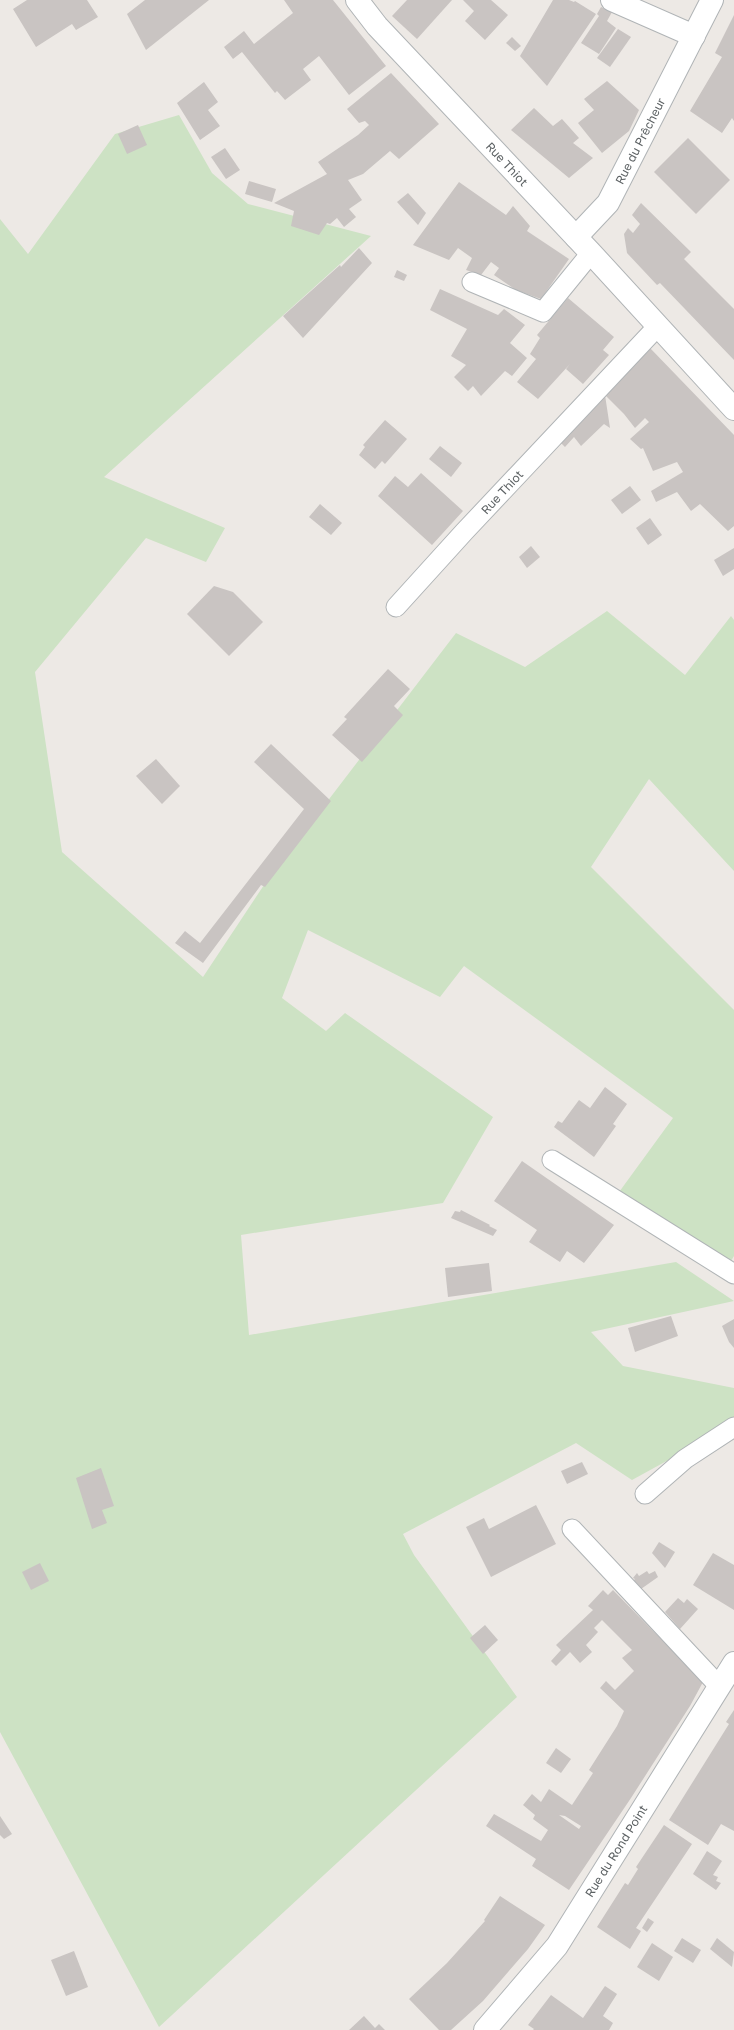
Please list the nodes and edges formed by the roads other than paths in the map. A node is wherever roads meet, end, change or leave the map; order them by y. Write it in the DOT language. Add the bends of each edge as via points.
graph roads {
  1 [pos="357,0"];
  2 [pos="612,0"];
  3 [pos="712,0"];
  4 [pos="694,36"];
  5 [pos="576,237"];
  6 [pos="591,253"];
  7 [pos="472,282"];
  8 [pos="658,326"];
  9 [pos="734,409"];
  10 [pos="396,607"];
  11 [pos="552,1160"];
  12 [pos="734,1274"];
  13 [pos="734,1427"];
  14 [pos="645,1494"];
  15 [pos="572,1529"];
  16 [pos="734,1663"];
  17 [pos="719,1686"];
  18 [pos="485,2030"];
  1 -- 5 [label="street, Rue Thiot" via="377,26"];
  2 -- 4 [label="street"];
  3 -- 4 [label="street, Rue du Prêcheur"];
  4 -- 5 [label="street, Rue du Prêcheur" via="608,203"];
  5 -- 6 [label="street, Rue Thiot"];
  6 -- 7 [label="lane" via="543,312"];
  6 -- 8 [label="street, Rue Thiot"];
  8 -- 9 [label="street, Rue Thiot"];
  8 -- 10 [label="lane, Rue Thiot"];
  11 -- 12 [label="lane"];
  13 -- 14 [label="lane" via="685,1459"];
  15 -- 17 [label="lane"];
  16 -- 17 [label="street, Rue du Rond Point"];
  17 -- 18 [label="street, Rue du Rond Point" via="560,1941"];
}
